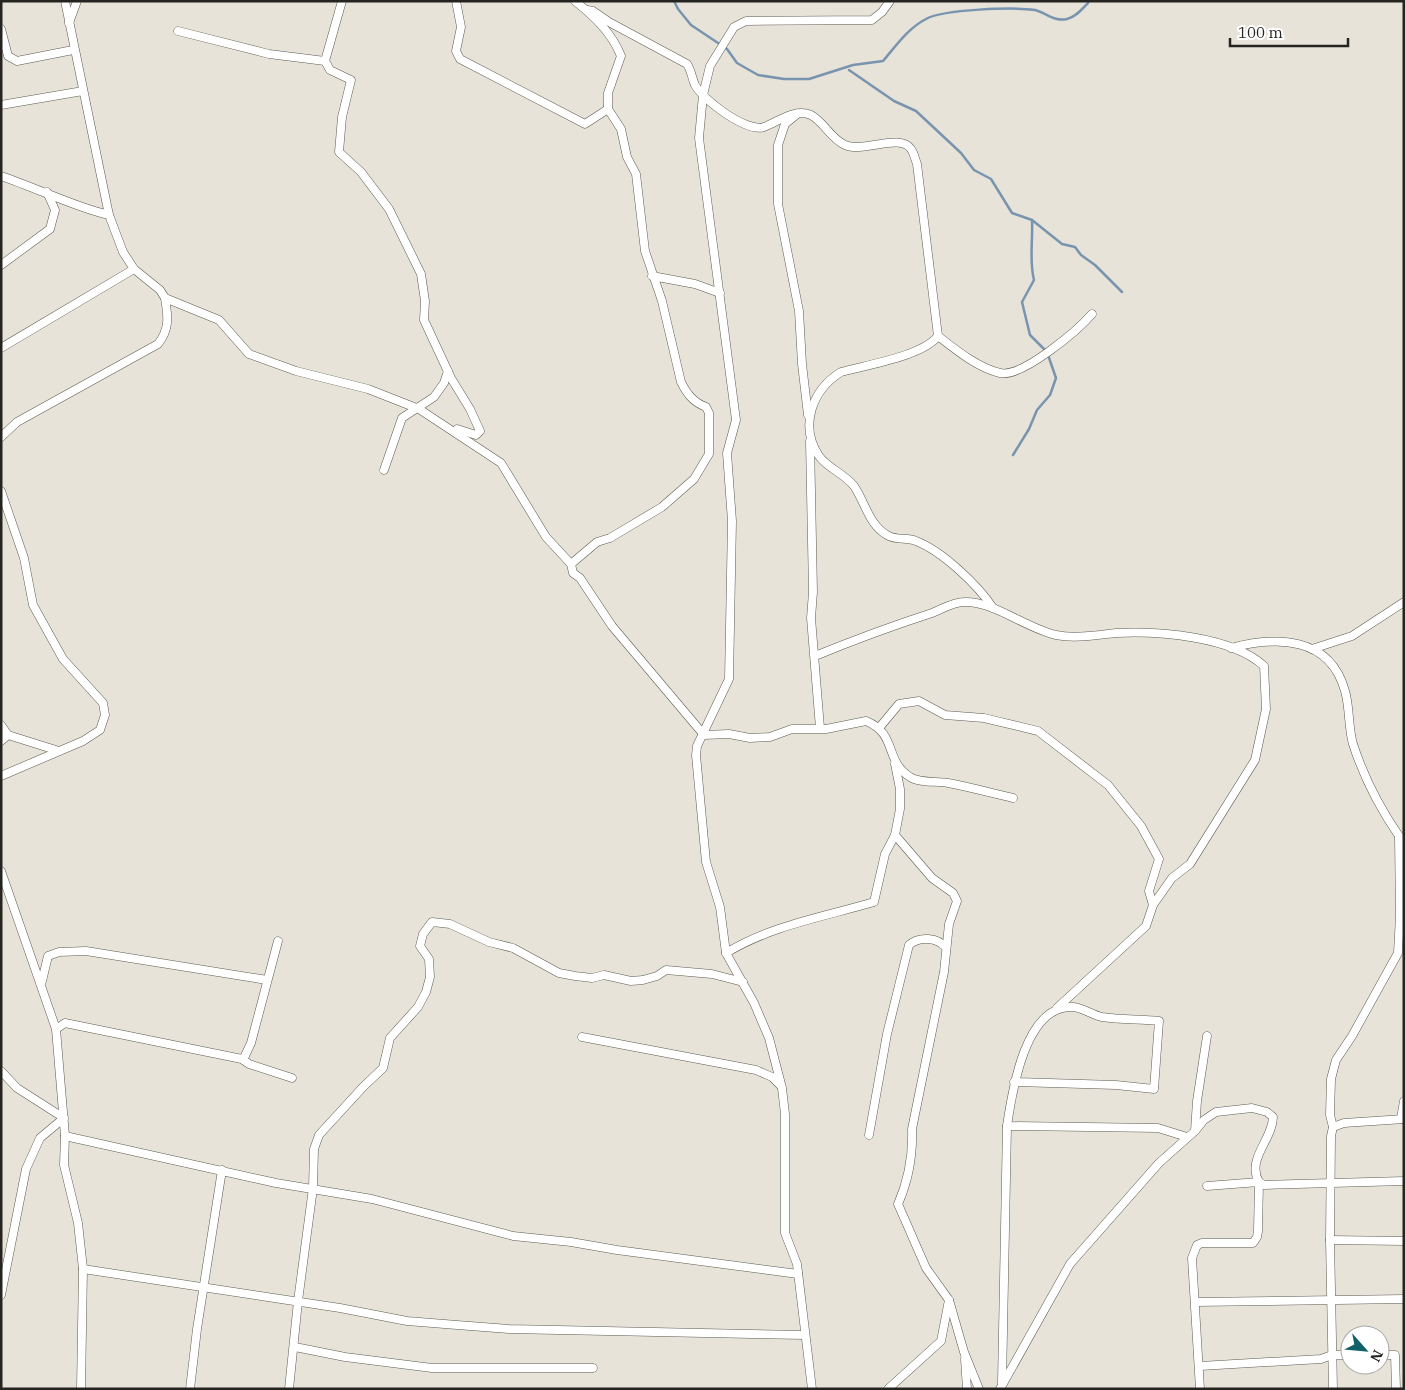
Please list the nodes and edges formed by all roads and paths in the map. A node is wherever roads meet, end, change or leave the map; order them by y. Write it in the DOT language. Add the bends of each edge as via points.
graph roads {
  1 [pos="65,1"];
  2 [pos="77,1"];
  3 [pos="342,1"];
  4 [pos="456,1"];
  5 [pos="575,1"];
  6 [pos="890,1"];
  7 [pos="587,10"];
  8 [pos="68,24"];
  9 [pos="1,29"];
  10 [pos="178,31"];
  11 [pos="73,50"];
  12 [pos="325,61"];
  13 [pos="82,91"];
  14 [pos="703,95"];
  15 [pos="1,105"];
  16 [pos="608,109"];
  17 [pos="798,114"];
  18 [pos="1,176"];
  19 [pos="47,192"];
  20 [pos="109,215"];
  21 [pos="1,265"];
  22 [pos="134,269"];
  23 [pos="652,276"];
  24 [pos="720,293"];
  25 [pos="165,298"];
  26 [pos="1092,314"];
  27 [pos="938,336"];
  28 [pos="1,348"];
  29 [pos="448,370"];
  30 [pos="419,409"];
  31 [pos="808,415"];
  32 [pos="448,426"];
  33 [pos="810,434"];
  34 [pos="1,437"];
  35 [pos="384,470"];
  36 [pos="1,491"];
  37 [pos="571,564"];
  38 [pos="1404,602"];
  39 [pos="993,608"];
  40 [pos="1231,648"];
  41 [pos="1312,649"];
  42 [pos="815,656"];
  43 [pos="1,726"];
  44 [pos="820,728"];
  45 [pos="879,728"];
  46 [pos="704,735"];
  47 [pos="3,737"];
  48 [pos="60,751"];
  49 [pos="894,763"];
  50 [pos="1,776"];
  51 [pos="1013,798"];
  52 [pos="894,835"];
  53 [pos="1399,836"];
  54 [pos="1404,845"];
  55 [pos="1,871"];
  56 [pos="1153,905"];
  57 [pos="278,940"];
  58 [pos="946,948"];
  59 [pos="726,953"];
  60 [pos="267,980"];
  61 [pos="743,982"];
  62 [pos="42,985"];
  63 [pos="1056,1010"];
  64 [pos="56,1029"];
  65 [pos="1207,1036"];
  66 [pos="582,1038"];
  67 [pos="243,1060"];
  68 [pos="1,1071"];
  69 [pos="292,1078"];
  70 [pos="1014,1082"];
  71 [pos="782,1088"];
  72 [pos="1404,1101"];
  73 [pos="64,1118"];
  74 [pos="1402,1119"];
  75 [pos="1007,1126"];
  76 [pos="1333,1127"];
  77 [pos="1195,1131"];
  78 [pos="869,1135"];
  79 [pos="65,1136"];
  80 [pos="1187,1138"];
  81 [pos="222,1170"];
  82 [pos="1404,1181"];
  83 [pos="1259,1182"];
  84 [pos="1330,1183"];
  85 [pos="1207,1186"];
  86 [pos="313,1188"];
  87 [pos="1330,1240"];
  88 [pos="1404,1241"];
  89 [pos="83,1269"];
  90 [pos="798,1274"];
  91 [pos="204,1286"];
  92 [pos="1,1295"];
  93 [pos="1332,1299"];
  94 [pos="1404,1299"];
  95 [pos="949,1300"];
  96 [pos="298,1301"];
  97 [pos="1195,1302"];
  98 [pos="805,1335"];
  99 [pos="295,1346"];
  100 [pos="964,1352"];
  101 [pos="1390,1354"];
  102 [pos="1395,1354"];
  103 [pos="1332,1355"];
  104 [pos="1340,1355"];
  105 [pos="1404,1355"];
  106 [pos="1200,1366"];
  107 [pos="592,1368"];
  108 [pos="1001,1386"];
  109 [pos="80,1389"];
  110 [pos="190,1389"];
  111 [pos="289,1389"];
  112 [pos="812,1389"];
  113 [pos="888,1389"];
  114 [pos="967,1389"];
  115 [pos="979,1389"];
  116 [pos="1200,1389"];
  117 [pos="1333,1389"];
  118 [pos="1396,1389"];
  1 -- 8 [label="street"];
  2 -- 8 [label="street"];
  3 -- 12 [label="street"];
  4 -- 16 [label="street" via="460,27 456,51 460,59 585,124"];
  5 -- 7 [label="street"];
  6 -- 14 [label="street" via="872,20 746,21 734,28 710,66"];
  7 -- 14 [label="street" via="687,64"];
  7 -- 16 [label="street" via="613,38 620,56 608,93"];
  8 -- 11 [label="street"];
  9 -- 11 [label="street" via="8,56 17,61"];
  10 -- 12 [label="street" via="269,54"];
  11 -- 13 [label="street"];
  12 -- 29 [label="street" via="330,70 351,80 342,117 339,152 361,172 388,209 421,274 424,320"];
  13 -- 15 [label="street"];
  13 -- 20 [label="street"];
  14 -- 17 [label="street" via="754,129"];
  14 -- 24 [label="street" via="699,138"];
  16 -- 23 [label="street" via="621,129 627,157 636,174 645,251"];
  17 -- 27 [label="street" via="811,116 845,145 857,148 891,143 911,149 917,164"];
  17 -- 31 [label="street" via="785,124 778,145 778,195 799,311"];
  18 -- 19 [label="street"];
  19 -- 20 [label="street"];
  19 -- 21 [label="street" via="55,210 50,229"];
  20 -- 22 [label="street" via="123,252"];
  22 -- 25 [label="street"];
  22 -- 28 [label="street"];
  23 -- 24 [label="street" via="695,284"];
  23 -- 37 [label="street" via="662,301 681,382 695,403 706,407 709,413 709,454 694,479 674,498 610,538 597,542"];
  24 -- 46 [label="street" via="736,420 727,453 732,521 729,679"];
  25 -- 30 [label="street" via="219,320 249,354 296,371 368,389"];
  25 -- 34 [label="street" via="169,323 158,344 17,422"];
  26 -- 27 [label="street" via="1063,342 1013,372 1002,374 958,352"];
  27 -- 31 [label="street" via="919,349 836,375 821,388"];
  29 -- 30 [label="street" via="434,397"];
  29 -- 32 [label="street" via="480,430 476,435"];
  30 -- 32 [label="street"];
  30 -- 35 [label="street" via="411,410 402,418"];
  31 -- 33 [label="street"];
  32 -- 37 [label="street" via="500,463 546,537"];
  33 -- 39 [label="street" via="820,457 852,484 871,520 887,536 915,540 933,550 970,580"];
  33 -- 42 [label="street" via="811,618"];
  36 -- 48 [label="street" via="24,558 32,605 63,659 103,703 105,716 100,730"];
  37 -- 46 [label="street" via="573,573 580,578 612,626"];
  38 -- 41 [label="street" via="1352,636"];
  39 -- 40 [label="street" via="1020,623 1056,635 1165,633 1190,636"];
  39 -- 42 [label="street" via="963,602 952,604"];
  40 -- 41 [label="street" via="1258,641 1291,641"];
  40 -- 56 [label="street" via="1249,654 1264,666 1266,709 1255,760 1190,864 1172,878"];
  41 -- 53 [label="street" via="1329,660 1338,674 1349,706 1352,742 1375,800"];
  42 -- 44 [label="street"];
  43 -- 47 [label="street"];
  44 -- 45 [label="street" via="866,721"];
  44 -- 46 [label="street" via="792,729 770,737"];
  45 -- 49 [label="street" via="890,742"];
  45 -- 56 [label="street" via="899,704 914,701 926,703 945,715 984,718 1038,731 1108,785 1145,832 1159,859 1149,891"];
  46 -- 59 [label="street" via="696,755 699,795 706,862 720,907"];
  47 -- 48 [label="street"];
  48 -- 50 [label="street"];
  49 -- 51 [label="street" via="911,778 955,784"];
  49 -- 52 [label="street" via="900,802"];
  52 -- 58 [label="street" via="932,878 953,893 957,901 949,924"];
  52 -- 59 [label="street" via="885,854 874,902 778,927 750,938"];
  53 -- 54 [label="street"];
  53 -- 76 [label="street" via="1398,953 1336,1060 1331,1078 1330,1115"];
  55 -- 62 [label="street"];
  56 -- 63 [label="street" via="1146,926"];
  57 -- 60 [label="street"];
  58 -- 78 [label="street" via="943,944 924,939 908,945 887,1034"];
  58 -- 95 [label="street" via="912,1129 907,1184 898,1204 926,1268"];
  59 -- 61 [label="street"];
  60 -- 62 [label="street" via="86,951 59,952 48,956"];
  60 -- 67 [label="street" via="251,1043"];
  61 -- 71 [label="street" via="769,1038"];
  61 -- 86 [label="street" via="712,974 666,970 657,976 631,981 604,975 592,978 574,976 559,973 513,948 489,942 450,924 432,922 423,934 420,946 429,959 430,976 426,992 390,1038 384,1068 319,1135 314,1148"];
  62 -- 64 [label="street"];
  63 -- 70 [label="street" via="1046,1015 1037,1026"];
  63 -- 70 [label="street" via="1074,1007 1108,1018 1159,1021 1154,1089"];
  64 -- 67 [label="street" via="65,1023 97,1028"];
  64 -- 73 [label="street"];
  65 -- 77 [label="street"];
  66 -- 71 [label="street" via="756,1070 772,1077"];
  67 -- 69 [label="street"];
  68 -- 73 [label="street" via="17,1088"];
  70 -- 75 [label="street"];
  71 -- 90 [label="street" via="785,1232"];
  72 -- 74 [label="street"];
  73 -- 79 [label="street"];
  73 -- 92 [label="street" via="40,1138 26,1170"];
  74 -- 76 [label="street" via="1344,1123"];
  75 -- 80 [label="street" via="1158,1128"];
  75 -- 108 [label="street"];
  76 -- 84 [label="street"];
  77 -- 80 [label="street"];
  77 -- 83 [label="street" via="1216,1112 1252,1108 1267,1112 1273,1117 1273,1125 1257,1161 1255,1170"];
  79 -- 81 [label="street"];
  79 -- 89 [label="street" via="64,1165 78,1223"];
  80 -- 108 [label="street" via="1159,1162 1070,1264"];
  81 -- 86 [label="street"];
  81 -- 91 [label="street"];
  82 -- 84 [label="street"];
  83 -- 84 [label="street" via="1264,1185"];
  83 -- 85 [label="street"];
  83 -- 97 [label="street" via="1258,1237 1253,1243 1202,1243 1194,1250"];
  84 -- 87 [label="street"];
  86 -- 90 [label="street" via="390,1203 513,1236"];
  86 -- 96 [label="street"];
  87 -- 88 [label="street"];
  87 -- 93 [label="street"];
  89 -- 91 [label="street"];
  89 -- 109 [label="street"];
  90 -- 98 [label="street"];
  91 -- 96 [label="street"];
  91 -- 110 [label="street"];
  93 -- 94 [label="street"];
  93 -- 97 [label="street"];
  93 -- 103 [label="street"];
  95 -- 100 [label="street"];
  95 -- 113 [label="street" via="940,1341"];
  96 -- 98 [label="street" via="407,1321 457,1325"];
  96 -- 99 [label="street"];
  97 -- 106 [label="street"];
  98 -- 112 [label="street"];
  99 -- 107 [label="street" via="345,1358 424,1367"];
  99 -- 111 [label="street"];
  100 -- 114 [label="street"];
  100 -- 115 [label="street"];
  101 -- 102 [label="street"];
  102 -- 105 [label="street"];
  102 -- 118 [label="street"];
  103 -- 104 [label="street"];
  103 -- 106 [label="street" via="1321,1359"];
  103 -- 117 [label="street"];
  106 -- 116 [label="street"];
}
